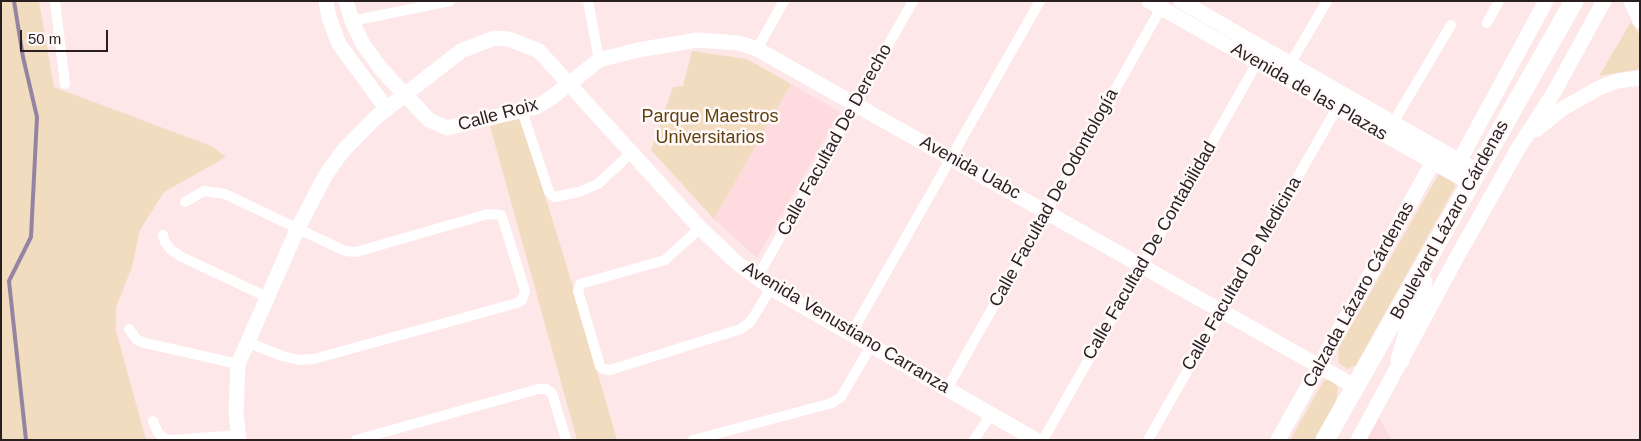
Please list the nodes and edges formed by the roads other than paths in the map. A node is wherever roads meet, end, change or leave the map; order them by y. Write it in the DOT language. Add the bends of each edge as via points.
graph roads {
  1 [pos="55,1"];
  2 [pos="326,1"];
  3 [pos="346,1"];
  4 [pos="450,1"];
  5 [pos="588,1"];
  6 [pos="784,1"];
  7 [pos="913,1"];
  8 [pos="1040,1"];
  9 [pos="1181,1"];
  10 [pos="1326,1"];
  11 [pos="1499,1"];
  12 [pos="1546,1"];
  13 [pos="1569,1"];
  14 [pos="1574,1"];
  15 [pos="1604,1"];
  16 [pos="1631,1"];
  17 [pos="1155,5"];
  18 [pos="352,21"];
  19 [pos="1640,21"];
  20 [pos="1487,23"];
  21 [pos="1562,23"];
  22 [pos="1450,25"];
  23 [pos="758,48"];
  24 [pos="599,60"];
  25 [pos="1257,63"];
  26 [pos="1290,64"];
  27 [pos="1640,78"];
  28 [pos="66,84"];
  29 [pos="569,84"];
  30 [pos="404,94"];
  31 [pos="855,104"];
  32 [pos="386,108"];
  33 [pos="1337,108"];
  34 [pos="522,110"];
  35 [pos="1393,123"];
  36 [pos="1519,147"];
  37 [pos="631,153"];
  38 [pos="1436,156"];
  39 [pos="952,158"];
  40 [pos="1456,167"];
  41 [pos="1473,177"];
  42 [pos="185,202"];
  43 [pos="1047,212"];
  44 [pos="298,228"];
  45 [pos="700,228"];
  46 [pos="163,235"];
  47 [pos="1433,250"];
  48 [pos="1142,265"];
  49 [pos="757,278"];
  50 [pos="771,288"];
  51 [pos="267,297"];
  52 [pos="1221,310"];
  53 [pos="129,329"];
  54 [pos="851,334"];
  55 [pos="247,342"];
  56 [pos="871,346"];
  57 [pos="1400,360"];
  58 [pos="238,364"];
  59 [pos="1320,366"];
  60 [pos="1356,387"];
  61 [pos="947,389"];
  62 [pos="991,414"];
  63 [pos="153,421"];
  64 [pos="239,437"];
  65 [pos="356,440"];
  66 [pos="566,440"];
  67 [pos="694,440"];
  68 [pos="974,440"];
  69 [pos="1036,440"];
  70 [pos="1043,440"];
  71 [pos="1148,440"];
  72 [pos="1278,440"];
  73 [pos="1325,440"];
  74 [pos="1358,440"];
  1 -- 28 [label="street"];
  2 -- 32 [label="street" via="339,44"];
  3 -- 18 [label="street"];
  4 -- 18 [label="street"];
  5 -- 24 [label="street"];
  6 -- 23 [label="street"];
  7 -- 31 [label="street, Calle Facultad De Derecho"];
  8 -- 39 [label="street"];
  9 -- 26 [label="street, Avenida de las Plazas"];
  10 -- 26 [label="street"];
  11 -- 20 [label="street"];
  12 -- 40 [label="street"];
  13 -- 21 [label="highway"];
  14 -- 21 [label="highway, Boulevard Lázaro Cárdenas"];
  15 -- 36 [label="street, Boulevard Lázaro Cárdenas"];
  16 -- 19 [label="street"];
  17 -- 25 [label="street, Avenida de las Plazas"];
  17 -- 43 [label="street, Calle Facultad De Odontología"];
  18 -- 30 [label="street" via="371,57"];
  21 -- 41 [label="highway, Boulevard Lázaro Cárdenas"];
  22 -- 35 [label="street"];
  23 -- 24 [label="street, Avenida Uabc" via="698,40"];
  23 -- 31 [label="street, Avenida Uabc"];
  24 -- 29 [label="street, Avenida Uabc"];
  25 -- 33 [label="street, Avenida de las Plazas"];
  25 -- 48 [label="street, Calle Facultad De Contabilidad"];
  26 -- 35 [label="street, Avenida de las Plazas"];
  27 -- 36 [label="street" via="1599,88 1542,123"];
  29 -- 30 [label="street, Avenida Venustiano Carranza" via="539,51 509,39 494,38 461,51"];
  29 -- 34 [label="street, Calle Roix" via="546,102"];
  29 -- 37 [label="street, Avenida Venustiano Carranza"];
  30 -- 32 [label="street, Avenida Venustiano Carranza"];
  30 -- 34 [label="street, Calle Roix" via="429,120 447,128"];
  31 -- 39 [label="street, Avenida Uabc"];
  31 -- 49 [label="street, Calle Facultad De Derecho"];
  32 -- 44 [label="street, Avenida Venustiano Carranza" via="358,133 324,176"];
  33 -- 38 [label="street, Avenida de las Plazas"];
  33 -- 52 [label="street, Calle Facultad De Medicina"];
  34 -- 37 [label="street" via="549,192 558,197 598,184"];
  35 -- 38 [label="street, Avenida de las Plazas"];
  36 -- 57 [label="street, Boulevard Lázaro Cárdenas"];
  37 -- 45 [label="street, Avenida Venustiano Carranza"];
  38 -- 40 [label="street, Avenida de las Plazas"];
  38 -- 59 [label="street, Calzada Lázaro Cárdenas"];
  39 -- 43 [label="street, Avenida Uabc"];
  39 -- 54 [label="street"];
  40 -- 41 [label="street, Avenida de las Plazas"];
  41 -- 47 [label="highway, Boulevard Lázaro Cárdenas"];
  42 -- 44 [label="street" via="196,193 215,191"];
  43 -- 48 [label="street, Avenida Uabc"];
  43 -- 61 [label="street, Calle Facultad De Odontología"];
  44 -- 51 [label="street, Avenida Venustiano Carranza"];
  44 -- 55 [label="street" via="345,251 356,252 488,214 501,215 525,291 517,303 314,359 282,356"];
  45 -- 49 [label="street, Avenida Venustiano Carranza"];
  45 -- 50 [label="street" via="665,260 584,282 578,291 600,366 610,370 741,329 751,321"];
  46 -- 51 [label="street" via="170,250"];
  47 -- 57 [label="highway"];
  47 -- 60 [label="highway, Boulevard Lázaro Cárdenas"];
  48 -- 52 [label="street, Avenida Uabc"];
  48 -- 70 [label="street, Calle Facultad De Contabilidad"];
  49 -- 50 [label="street, Avenida Venustiano Carranza"];
  50 -- 54 [label="street, Avenida Venustiano Carranza"];
  51 -- 55 [label="street, Avenida Venustiano Carranza"];
  52 -- 59 [label="street, Avenida Uabc"];
  52 -- 71 [label="street, Calle Facultad De Medicina"];
  53 -- 58 [label="street" via="137,340 145,343"];
  54 -- 56 [label="street, Avenida Venustiano Carranza"];
  55 -- 58 [label="street, Avenida Venustiano Carranza"];
  56 -- 61 [label="street, Avenida Venustiano Carranza"];
  56 -- 67 [label="street" via="841,397 832,403"];
  57 -- 74 [label="street, Boulevard Lázaro Cárdenas"];
  58 -- 64 [label="street, Avenida Venustiano Carranza"];
  59 -- 60 [label="street, Avenida Uabc"];
  59 -- 72 [label="street, Calzada Lázaro Cárdenas"];
  60 -- 73 [label="highway, Boulevard Lázaro Cárdenas"];
  61 -- 62 [label="street, Avenida Venustiano Carranza"];
  62 -- 68 [label="street"];
  62 -- 69 [label="street, Avenida Venustiano Carranza"];
  63 -- 64 [label="street" via="158,433 172,440"];
  65 -- 66 [label="street" via="538,388 552,393"];
}
